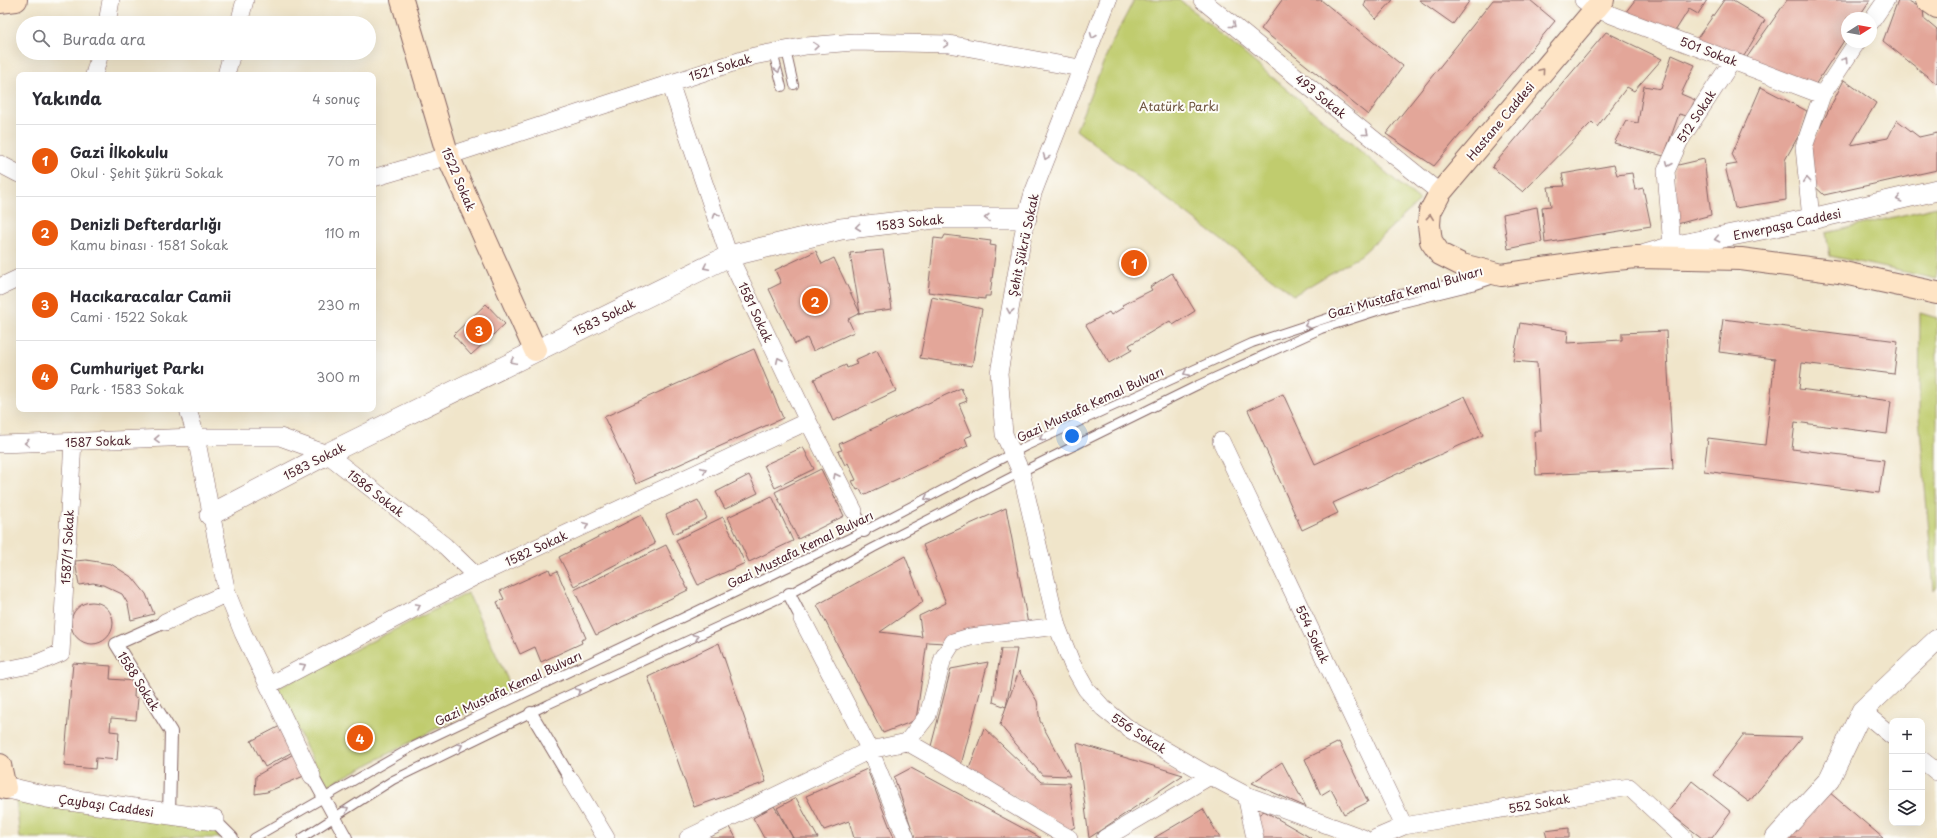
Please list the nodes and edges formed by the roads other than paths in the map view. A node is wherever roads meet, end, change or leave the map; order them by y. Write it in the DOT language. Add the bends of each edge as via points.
graph roads {
  1 [pos="16,0"];
  2 [pos="111,0"];
  3 [pos="245,0"];
  4 [pos="402,0"];
  5 [pos="1108,0"];
  6 [pos="1202,0"];
  7 [pos="1886,0"];
  8 [pos="1927,0"];
  9 [pos="0,2"];
  10 [pos="1594,3"];
  11 [pos="1937,7"];
  12 [pos="1877,13"];
  13 [pos="108,16"];
  14 [pos="242,16"];
  15 [pos="1853,48"];
  16 [pos="780,51"];
  17 [pos="98,60"];
  18 [pos="230,60"];
  19 [pos="1733,60"];
  20 [pos="1080,68"];
  21 [pos="95,72"];
  22 [pos="227,72"];
  23 [pos="670,83"];
  24 [pos="794,85"];
  25 [pos="782,87"];
  26 [pos="1822,95"];
  27 [pos="448,156"];
  28 [pos="0,164"];
  29 [pos="16,172"];
  30 [pos="376,177"];
  31 [pos="1937,190"];
  32 [pos="1440,193"];
  33 [pos="1026,218"];
  34 [pos="1812,219"];
  35 [pos="1672,247"];
  36 [pos="730,256"];
  37 [pos="1636,257"];
  38 [pos="1501,275"];
  39 [pos="16,279"];
  40 [pos="0,287"];
  41 [pos="1937,293"];
  42 [pos="535,350"];
  43 [pos="189,412"];
  44 [pos="808,421"];
  45 [pos="196,437"];
  46 [pos="72,441"];
  47 [pos="1221,441"];
  48 [pos="0,444"];
  49 [pos="1011,453"];
  50 [pos="327,454"];
  51 [pos="1020,472"];
  52 [pos="854,511"];
  53 [pos="210,515"];
  54 [pos="864,531"];
  55 [pos="476,576"];
  56 [pos="227,593"];
  57 [pos="789,594"];
  58 [pos="802,619"];
  59 [pos="165,622"];
  60 [pos="1057,626"];
  61 [pos="1937,640"];
  62 [pos="0,671"];
  63 [pos="269,684"];
  64 [pos="1862,711"];
  65 [pos="531,713"];
  66 [pos="1889,734"];
  67 [pos="907,742"];
  68 [pos="870,750"];
  69 [pos="1925,762"];
  70 [pos="0,765"];
  71 [pos="1937,772"];
  72 [pos="312,776"];
  73 [pos="1210,776"];
  74 [pos="571,780"];
  75 [pos="2,787"];
  76 [pos="1246,795"];
  77 [pos="323,798"];
  78 [pos="170,814"];
  79 [pos="334,816"];
  80 [pos="214,820"];
  81 [pos="1404,826"];
  82 [pos="232,838"];
  83 [pos="254,838"];
  84 [pos="302,838"];
  85 [pos="346,838"];
  86 [pos="606,838"];
  87 [pos="688,838"];
  88 [pos="906,838"];
  89 [pos="1069,838"];
  90 [pos="1105,838"];
  91 [pos="1254,838"];
  92 [pos="1363,838"];
  93 [pos="1376,838"];
  94 [pos="1684,838"];
  95 [pos="1776,838"];
  1 -- 9 [label="main road"];
  2 -- 13 [label="street"];
  3 -- 14 [label="street"];
  4 -- 27 [label="main road, 1522 Sokak"];
  5 -- 20 [label="street, Şehit Şükrü Sokak, one-way"];
  6 -- 32 [label="street, 493 Sokak, one-way"];
  7 -- 12 [label="street"];
  8 -- 11 [label="main road"];
  10 -- 19 [label="street, 501 Sokak"];
  32 -- 10 [label="main road, Hastane Caddesi, one-way"];
  26 -- 15 [label="street, one-way"];
  16 -- 20 [label="street, 1521 Sokak, one-way" via="854,42 949,44"];
  16 -- 23 [label="street, 1521 Sokak" via="754,56"];
  16 -- 24 [label="lane"];
  16 -- 25 [label="lane, one-way"];
  17 -- 21 [label="street"];
  18 -- 22 [label="street"];
  19 -- 26 [label="street, 501 Sokak"];
  19 -- 35 [label="street, 512 Sokak, one-way" via="1680,140 1666,171"];
  20 -- 33 [label="street, Şehit Şükrü Sokak, one-way" via="1032,193"];
  23 -- 27 [label="street, 1521 Sokak"];
  36 -- 23 [label="street, 1581 Sokak, one-way"];
  34 -- 26 [label="street, one-way" via="1804,147"];
  27 -- 30 [label="street, 1521 Sokak"];
  27 -- 42 [label="main road, 1522 Sokak"];
  28 -- 29 [label="street"];
  31 -- 34 [label="street, Enverpaşa Caddesi, one-way"];
  38 -- 32 [label="main road, Hastane Caddesi, one-way" via="1466,267 1440,254 1431,241 1429,224 1430,212"];
  33 -- 36 [label="street, 1583 Sokak, one-way" via="935,218 841,229"];
  33 -- 49 [label="street, Şehit Şükrü Sokak, one-way" via="999,373 1004,434"];
  34 -- 35 [label="street, Enverpaşa Caddesi, one-way"];
  35 -- 37 [label="street, Enverpaşa Caddesi"];
  36 -- 42 [label="street, 1583 Sokak, one-way"];
  44 -- 36 [label="street, 1581 Sokak, one-way"];
  37 -- 38 [label="main road"];
  37 -- 41 [label="main road" via="1741,259 1839,272"];
  38 -- 49 [label="lane, Gazi Mustafa Kemal Bulvarı, one-way" via="1397,294 1252,343"];
  38 -- 51 [label="lane, Gazi Mustafa Kemal Bulvarı" via="1476,285 1399,304 1321,329 1198,384"];
  39 -- 40 [label="street"];
  42 -- 50 [label="street, 1583 Sokak, one-way"];
  43 -- 45 [label="street"];
  52 -- 44 [label="street, 1581 Sokak, one-way"];
  55 -- 44 [label="street, 1582 Sokak, one-way"];
  45 -- 46 [label="street, 1587 Sokak, one-way"];
  45 -- 50 [label="street, 1586 Sokak" via="280,436"];
  45 -- 53 [label="street"];
  46 -- 48 [label="street, 1587 Sokak, one-way"];
  46 -- 62 [label="street, 1587/1 Sokak" via="61,653 35,664"];
  47 -- 81 [label="street, 554 Sokak"];
  49 -- 51 [label="street, Şehit Şükrü Sokak"];
  49 -- 54 [label="lane, Gazi Mustafa Kemal Bulvarı, one-way"];
  50 -- 53 [label="street, 1583 Sokak"];
  50 -- 55 [label="street, 1586 Sokak" via="445,546"];
  51 -- 57 [label="lane, Gazi Mustafa Kemal Bulvarı"];
  51 -- 60 [label="street, 556 Sokak"];
  52 -- 54 [label="street, 1581 Sokak"];
  53 -- 56 [label="street"];
  54 -- 77 [label="lane, Gazi Mustafa Kemal Bulvarı" via="414,746"];
  63 -- 55 [label="street, 1582 Sokak, one-way"];
  56 -- 59 [label="street, 1588 Sokak"];
  56 -- 63 [label="street" via="243,633"];
  57 -- 58 [label="street"];
  65 -- 57 [label="lane, Gazi Mustafa Kemal Bulvarı, one-way"];
  58 -- 68 [label="street"];
  59 -- 78 [label="street, 1588 Sokak" via="116,644 171,732"];
  60 -- 67 [label="street" via="970,637 953,642 943,658 928,715"];
  60 -- 73 [label="street, 556 Sokak" via="1072,664 1086,689 1103,708 1129,729"];
  61 -- 64 [label="street"];
  63 -- 72 [label="street"];
  64 -- 66 [label="street"];
  64 -- 95 [label="street" via="1830,780"];
  65 -- 74 [label="street"];
  79 -- 65 [label="lane, Gazi Mustafa Kemal Bulvarı, one-way" via="393,780"];
  67 -- 68 [label="street"];
  67 -- 89 [label="street" via="965,774 1008,803"];
  68 -- 87 [label="street"];
  68 -- 88 [label="street"];
  69 -- 71 [label="street"];
  70 -- 75 [label="main road"];
  72 -- 77 [label="street"];
  73 -- 76 [label="street, 556 Sokak"];
  73 -- 90 [label="street"];
  74 -- 86 [label="street"];
  75 -- 78 [label="street, Çaybaşı Caddesi" via="47,797"];
  76 -- 91 [label="street"];
  76 -- 92 [label="street, 556 Sokak"];
  77 -- 79 [label="street"];
  77 -- 83 [label="lane, Gazi Mustafa Kemal Bulvarı"];
  78 -- 80 [label="street, Çaybaşı Caddesi"];
  79 -- 84 [label="lane, Gazi Mustafa Kemal Bulvarı"];
  79 -- 85 [label="street"];
  80 -- 82 [label="street"];
  81 -- 93 [label="street, 552 Sokak"];
  81 -- 94 [label="street, 552 Sokak" via="1629,787"];
}
